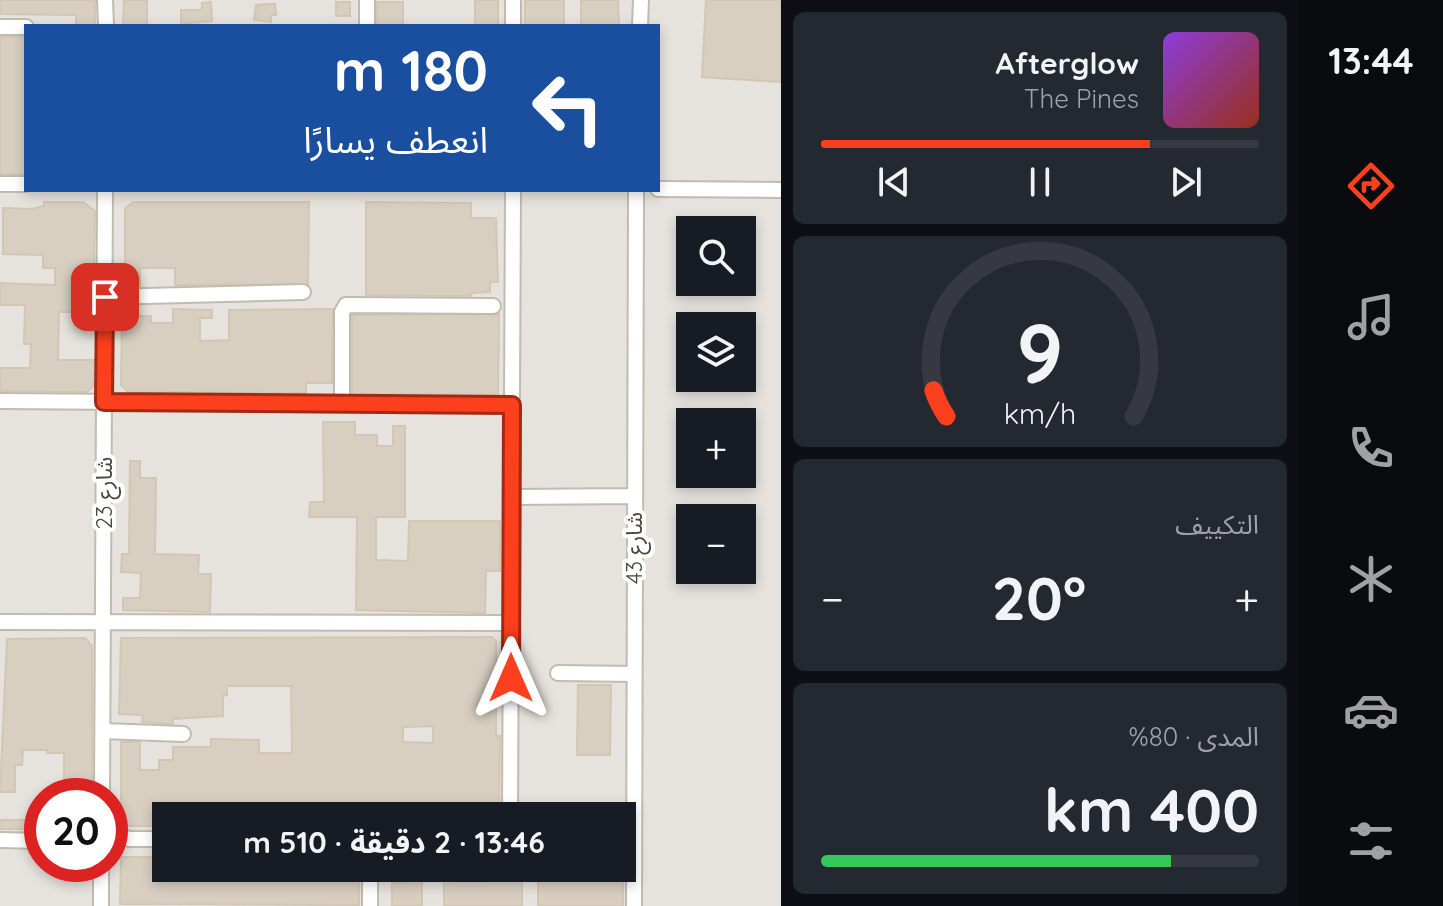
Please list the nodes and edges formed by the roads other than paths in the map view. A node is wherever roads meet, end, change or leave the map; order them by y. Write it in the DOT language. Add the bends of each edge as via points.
graph roads {
  1 [pos="105,0"];
  2 [pos="367,0"];
  3 [pos="513,0"];
  4 [pos="641,0"];
  5 [pos="106,24"];
  6 [pos="367,24"];
  7 [pos="513,24"];
  8 [pos="640,24"];
  9 [pos="0,27"];
  10 [pos="24,27"];
  11 [pos="0,184"];
  12 [pos="24,184"];
  13 [pos="660,189"];
  14 [pos="781,190"];
  15 [pos="105,192"];
  16 [pos="513,192"];
  17 [pos="636,192"];
  18 [pos="303,292"];
  19 [pos="105,297"];
  20 [pos="493,306"];
  21 [pos="0,401"];
  22 [pos="104,402"];
  23 [pos="342,404"];
  24 [pos="512,405"];
  25 [pos="633,496"];
  26 [pos="512,497"];
  27 [pos="0,622"];
  28 [pos="103,623"];
  29 [pos="511,623"];
  30 [pos="558,673"];
  31 [pos="634,674"];
  32 [pos="103,731"];
  33 [pos="183,734"];
  34 [pos="102,778"];
  35 [pos="510,802"];
  36 [pos="630,802"];
  37 [pos="128,839"];
  38 [pos="152,839"];
  39 [pos="0,840"];
  40 [pos="24,841"];
  41 [pos="102,882"];
  42 [pos="370,882"];
  43 [pos="632,882"];
  44 [pos="101,906"];
  45 [pos="370,906"];
  46 [pos="634,906"];
  1 -- 5 [label="street"];
  2 -- 6 [label="street"];
  3 -- 7 [label="street"];
  4 -- 8 [label="street"];
  9 -- 10 [label="street"];
  11 -- 12 [label="street"];
  13 -- 14 [label="street"];
  15 -- 19 [label="street, شارع 23"];
  16 -- 24 [label="street"];
  17 -- 25 [label="street, شارع 43"];
  18 -- 19 [label="street"];
  19 -- 22 [label="street, شارع 23"];
  20 -- 23 [label="street" via="346,305"];
  21 -- 22 [label="street"];
  22 -- 23 [label="street"];
  22 -- 28 [label="street, شارع 23"];
  23 -- 24 [label="street"];
  24 -- 26 [label="street"];
  25 -- 26 [label="street"];
  25 -- 31 [label="street, شارع 43"];
  26 -- 29 [label="street"];
  27 -- 28 [label="street"];
  28 -- 29 [label="street"];
  28 -- 32 [label="street, شارع 23"];
  29 -- 35 [label="street"];
  30 -- 31 [label="street"];
  31 -- 36 [label="street, شارع 43"];
  32 -- 33 [label="street"];
  32 -- 34 [label="street, شارع 23"];
  37 -- 38 [label="street"];
  39 -- 40 [label="street"];
  41 -- 44 [label="street"];
  42 -- 45 [label="street"];
  43 -- 46 [label="street, شارع 43"];
}
